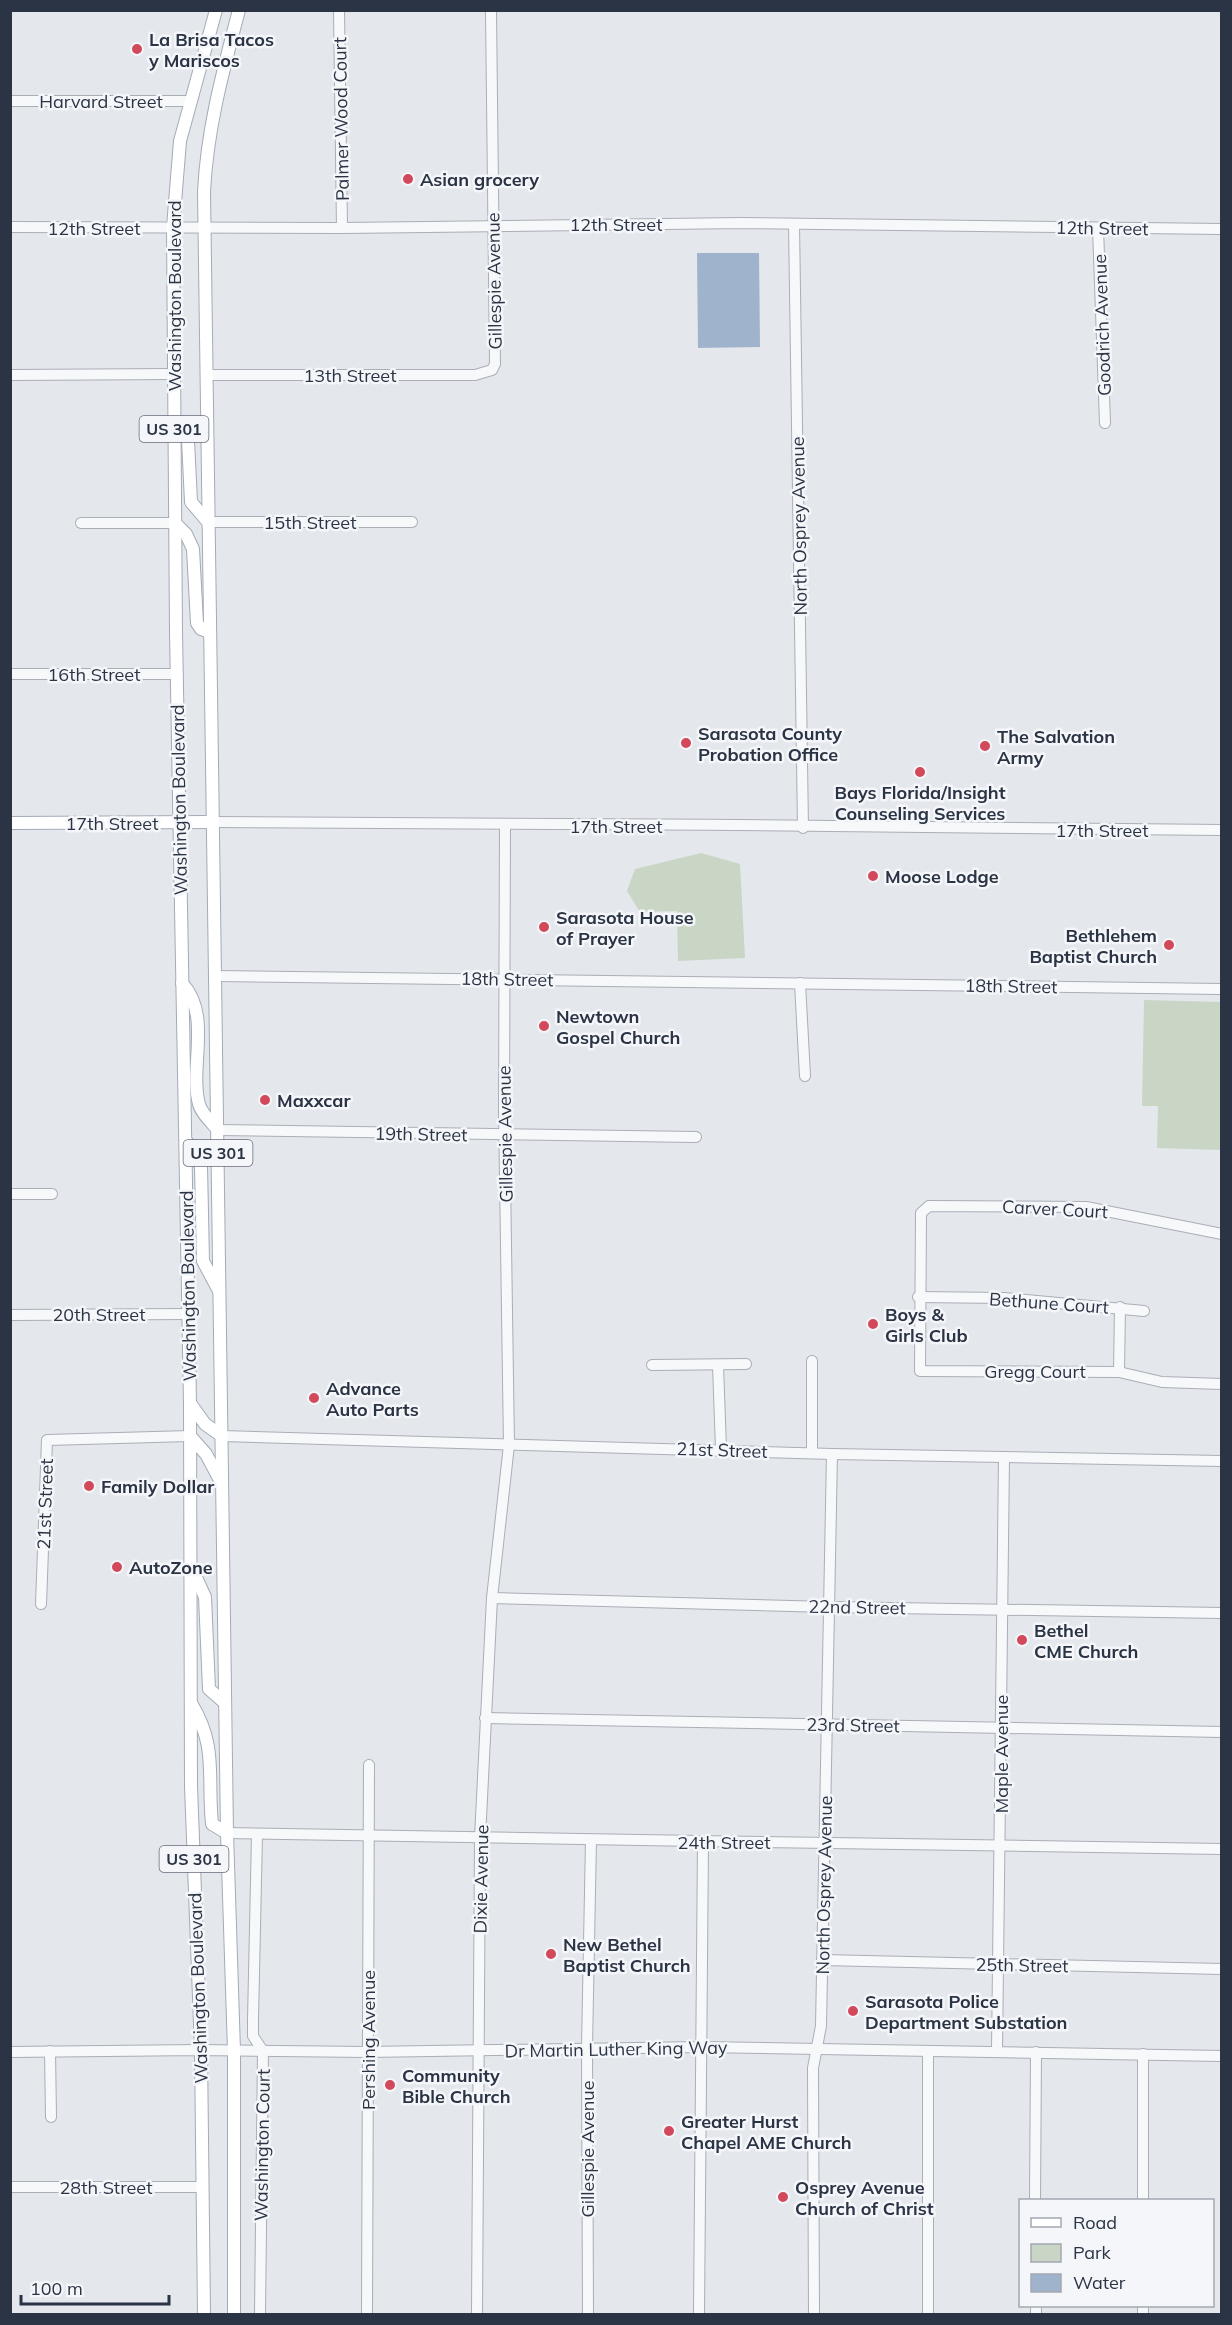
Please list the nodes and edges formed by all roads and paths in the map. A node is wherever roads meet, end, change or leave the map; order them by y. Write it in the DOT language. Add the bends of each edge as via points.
graph roads {
  1 [pos="216,10"];
  2 [pos="239,10"];
  3 [pos="339,10"];
  4 [pos="490,10"];
  5 [pos="10,101"];
  6 [pos="191,101"];
  7 [pos="493,224"];
  8 [pos="794,224"];
  9 [pos="10,227"];
  10 [pos="173,227"];
  11 [pos="204,227"];
  12 [pos="342,228"];
  13 [pos="1098,228"];
  14 [pos="1221,229"];
  15 [pos="492,370"];
  16 [pos="174,374"];
  17 [pos="10,375"];
  18 [pos="206,375"];
  19 [pos="174,419"];
  20 [pos="1105,423"];
  21 [pos="208,522"];
  22 [pos="412,522"];
  23 [pos="81,523"];
  24 [pos="175,523"];
  25 [pos="209,632"];
  26 [pos="10,674"];
  27 [pos="177,675"];
  28 [pos="212,822"];
  29 [pos="10,823"];
  30 [pos="179,823"];
  31 [pos="505,824"];
  32 [pos="803,828"];
  33 [pos="1221,830"];
  34 [pos="214,976"];
  35 [pos="504,979"];
  36 [pos="182,983"];
  37 [pos="800,983"];
  38 [pos="1221,989"];
  39 [pos="805,1076"];
  40 [pos="218,1130"];
  41 [pos="506,1136"];
  42 [pos="696,1137"];
  43 [pos="186,1141"];
  44 [pos="10,1194"];
  45 [pos="52,1194"];
  46 [pos="1221,1234"];
  47 [pos="220,1292"];
  48 [pos="918,1298"];
  49 [pos="1120,1307"];
  50 [pos="1144,1311"];
  51 [pos="188,1314"];
  52 [pos="10,1315"];
  53 [pos="812,1361"];
  54 [pos="746,1364"];
  55 [pos="652,1365"];
  56 [pos="718,1365"];
  57 [pos="1119,1372"];
  58 [pos="1221,1384"];
  59 [pos="190,1403"];
  60 [pos="190,1436"];
  61 [pos="222,1436"];
  62 [pos="508,1445"];
  63 [pos="721,1449"];
  64 [pos="812,1453"];
  65 [pos="832,1454"];
  66 [pos="1004,1457"];
  67 [pos="1221,1461"];
  68 [pos="222,1483"];
  69 [pos="191,1567"];
  70 [pos="492,1598"];
  71 [pos="41,1604"];
  72 [pos="829,1607"];
  73 [pos="1002,1610"];
  74 [pos="1221,1613"];
  75 [pos="191,1703"];
  76 [pos="225,1703"];
  77 [pos="485,1718"];
  78 [pos="828,1724"];
  79 [pos="1001,1728"];
  80 [pos="1221,1732"];
  81 [pos="369,1766"];
  82 [pos="227,1833"];
  83 [pos="257,1834"];
  84 [pos="368,1836"];
  85 [pos="480,1838"];
  86 [pos="591,1840"];
  87 [pos="824,1842"];
  88 [pos="703,1843"];
  89 [pos="1000,1846"];
  90 [pos="1221,1849"];
  91 [pos="822,1960"];
  92 [pos="998,1965"];
  93 [pos="1221,1969"];
  94 [pos="587,2047"];
  95 [pos="700,2047"];
  96 [pos="817,2047"];
  97 [pos="201,2050"];
  98 [pos="234,2050"];
  99 [pos="50,2051"];
  100 [pos="263,2051"];
  101 [pos="479,2051"];
  102 [pos="928,2051"];
  103 [pos="997,2051"];
  104 [pos="10,2052"];
  105 [pos="368,2052"];
  106 [pos="1036,2052"];
  107 [pos="1143,2054"];
  108 [pos="1221,2056"];
  109 [pos="51,2117"];
  110 [pos="10,2187"];
  111 [pos="202,2187"];
  112 [pos="1035,2199"];
  113 [pos="1143,2199"];
  114 [pos="204,2314"];
  115 [pos="234,2314"];
  116 [pos="260,2314"];
  117 [pos="367,2314"];
  118 [pos="477,2314"];
  119 [pos="588,2314"];
  120 [pos="699,2314"];
  121 [pos="814,2314"];
  122 [pos="928,2314"];
  1 -- 6 [label="main road, Washington Boulevard / US 301"];
  2 -- 11 [label="main road, Washington Boulevard / US 301" via="207,143"];
  3 -- 12 [label="street, Palmer Wood Court"];
  4 -- 7 [label="street, Gillespie Avenue"];
  5 -- 6 [label="street, Harvard Street"];
  6 -- 10 [label="main road, Washington Boulevard / US 301" via="176,171"];
  7 -- 8 [label="street, 12th Street"];
  7 -- 12 [label="street, 12th Street"];
  7 -- 15 [label="street, Gillespie Avenue"];
  8 -- 13 [label="street, 12th Street"];
  8 -- 32 [label="street, North Osprey Avenue"];
  9 -- 10 [label="street, 12th Street"];
  10 -- 11 [label="street, 12th Street"];
  10 -- 16 [label="main road, Washington Boulevard / US 301"];
  11 -- 12 [label="street, 12th Street"];
  11 -- 18 [label="main road, Washington Boulevard / US 301"];
  13 -- 14 [label="street, 12th Street"];
  13 -- 20 [label="street, Goodrich Avenue"];
  15 -- 18 [label="street, 13th Street" via="475,375"];
  16 -- 17 [label="street"];
  16 -- 19 [label="main road, Washington Boulevard / US 301"];
  18 -- 21 [label="main road, Washington Boulevard / US 301"];
  19 -- 21 [label="main road" via="188,440 191,502"];
  19 -- 24 [label="main road, Washington Boulevard / US 301"];
  21 -- 22 [label="street, 15th Street"];
  21 -- 25 [label="main road, Washington Boulevard / US 301"];
  23 -- 24 [label="street"];
  24 -- 25 [label="main road" via="193,549 197,623"];
  24 -- 27 [label="main road, Washington Boulevard / US 301"];
  25 -- 28 [label="main road, Washington Boulevard / US 301"];
  26 -- 27 [label="street, 16th Street"];
  27 -- 30 [label="main road, Washington Boulevard / US 301"];
  28 -- 30 [label="main road, 17th Street"];
  28 -- 31 [label="street, 17th Street"];
  28 -- 34 [label="main road, Washington Boulevard / US 301"];
  29 -- 30 [label="main road, 17th Street"];
  30 -- 36 [label="main road, Washington Boulevard / US 301"];
  31 -- 32 [label="street, 17th Street"];
  31 -- 35 [label="street, Gillespie Avenue"];
  32 -- 33 [label="street, 17th Street"];
  34 -- 35 [label="street, 18th Street"];
  34 -- 40 [label="main road, Washington Boulevard / US 301"];
  35 -- 37 [label="street, 18th Street"];
  35 -- 41 [label="street, Gillespie Avenue"];
  36 -- 40 [label="main road" via="192,994 197,1014 199,1105"];
  36 -- 43 [label="main road, Washington Boulevard / US 301"];
  37 -- 38 [label="street, 18th Street"];
  37 -- 39 [label="street"];
  40 -- 41 [label="street, 19th Street"];
  40 -- 47 [label="main road, Washington Boulevard / US 301"];
  41 -- 42 [label="street, 19th Street"];
  41 -- 62 [label="street, Gillespie Avenue"];
  43 -- 47 [label="main road" via="201,1166 203,1262"];
  43 -- 51 [label="main road, Washington Boulevard / US 301"];
  44 -- 45 [label="street"];
  46 -- 48 [label="street, Carver Court" via="1086,1207 929,1206 922,1209"];
  47 -- 61 [label="main road, Washington Boulevard / US 301"];
  48 -- 49 [label="street, Bethune Court" via="1004,1298"];
  48 -- 57 [label="street, Gregg Court" via="920,1371"];
  49 -- 50 [label="street, Bethune Court"];
  49 -- 57 [label="street"];
  51 -- 52 [label="street, 20th Street"];
  51 -- 59 [label="main road, Washington Boulevard / US 301"];
  53 -- 64 [label="street"];
  54 -- 56 [label="street"];
  55 -- 56 [label="street"];
  56 -- 63 [label="street"];
  57 -- 58 [label="street, Gregg Court" via="1162,1382"];
  59 -- 60 [label="main road, Washington Boulevard / US 301"];
  59 -- 61 [label="main road" via="205,1424"];
  60 -- 68 [label="main road" via="206,1454"];
  60 -- 69 [label="main road, Washington Boulevard / US 301"];
  60 -- 71 [label="street, 21st Street" via="47,1440"];
  61 -- 62 [label="street, 21st Street"];
  61 -- 68 [label="main road, Washington Boulevard / US 301"];
  62 -- 63 [label="street, 21st Street"];
  62 -- 70 [label="street, Dixie Avenue"];
  63 -- 64 [label="street, 21st Street"];
  64 -- 65 [label="street, 21st Street"];
  65 -- 66 [label="street, 21st Street"];
  65 -- 72 [label="street, North Osprey Avenue"];
  66 -- 67 [label="street, 21st Street"];
  66 -- 73 [label="street, Maple Avenue"];
  68 -- 76 [label="main road, Washington Boulevard / US 301"];
  69 -- 75 [label="main road, Washington Boulevard / US 301"];
  69 -- 76 [label="main road" via="205,1597 209,1689"];
  70 -- 72 [label="street, 22nd Street"];
  70 -- 77 [label="street, Dixie Avenue"];
  72 -- 73 [label="street, 22nd Street"];
  72 -- 78 [label="street, North Osprey Avenue"];
  73 -- 74 [label="street, 22nd Street"];
  73 -- 79 [label="street, Maple Avenue"];
  75 -- 82 [label="main road" via="204,1724 209,1743 212,1824"];
  75 -- 97 [label="main road, Washington Boulevard / US 301"];
  76 -- 82 [label="main road, Washington Boulevard / US 301"];
  77 -- 78 [label="street, 23rd Street"];
  77 -- 85 [label="street, Dixie Avenue"];
  78 -- 79 [label="street, 23rd Street"];
  78 -- 87 [label="street, North Osprey Avenue"];
  79 -- 80 [label="street, 23rd Street"];
  79 -- 89 [label="street, Maple Avenue"];
  81 -- 84 [label="street, Pershing Avenue"];
  82 -- 83 [label="street, 24th Street"];
  82 -- 98 [label="main road, Washington Boulevard / US 301"];
  83 -- 84 [label="street, 24th Street"];
  83 -- 100 [label="street, Washington Court" via="253,2036"];
  84 -- 85 [label="street, 24th Street"];
  84 -- 105 [label="street, Pershing Avenue"];
  85 -- 86 [label="street, 24th Street"];
  85 -- 101 [label="street, Dixie Avenue"];
  86 -- 88 [label="street, 24th Street"];
  86 -- 94 [label="street, Gillespie Avenue"];
  87 -- 88 [label="street, 24th Street"];
  87 -- 89 [label="street, 24th Street"];
  87 -- 91 [label="street, North Osprey Avenue"];
  88 -- 95 [label="street"];
  89 -- 90 [label="street, 24th Street"];
  89 -- 92 [label="street, Maple Avenue"];
  91 -- 92 [label="street, 25th Street"];
  91 -- 96 [label="street, North Osprey Avenue"];
  92 -- 93 [label="street, 25th Street"];
  92 -- 103 [label="street, Maple Avenue"];
  94 -- 95 [label="street, Dr Martin Luther King Way"];
  94 -- 101 [label="street, Dr Martin Luther King Way"];
  94 -- 119 [label="street, Gillespie Avenue"];
  95 -- 96 [label="street, Dr Martin Luther King Way"];
  95 -- 120 [label="street"];
  96 -- 102 [label="street, Dr Martin Luther King Way"];
  96 -- 121 [label="street, North Osprey Avenue" via="813,2068"];
  97 -- 98 [label="street, Dr Martin Luther King Way"];
  97 -- 99 [label="street, Dr Martin Luther King Way"];
  97 -- 111 [label="main road, Washington Boulevard / US 301"];
  98 -- 100 [label="street, Dr Martin Luther King Way"];
  98 -- 115 [label="main road, Washington Boulevard / US 301"];
  99 -- 104 [label="street, Dr Martin Luther King Way"];
  99 -- 109 [label="street"];
  100 -- 105 [label="street, Dr Martin Luther King Way"];
  100 -- 116 [label="street, Washington Court"];
  101 -- 105 [label="street, Dr Martin Luther King Way"];
  101 -- 118 [label="street, Dixie Avenue"];
  102 -- 103 [label="street, Dr Martin Luther King Way"];
  102 -- 122 [label="street"];
  103 -- 106 [label="street, Dr Martin Luther King Way"];
  105 -- 117 [label="street, Pershing Avenue"];
  106 -- 107 [label="street, Dr Martin Luther King Way"];
  106 -- 112 [label="street"];
  107 -- 108 [label="street, Dr Martin Luther King Way"];
  107 -- 113 [label="street"];
  110 -- 111 [label="street, 28th Street"];
  111 -- 114 [label="main road, Washington Boulevard / US 301"];
}
